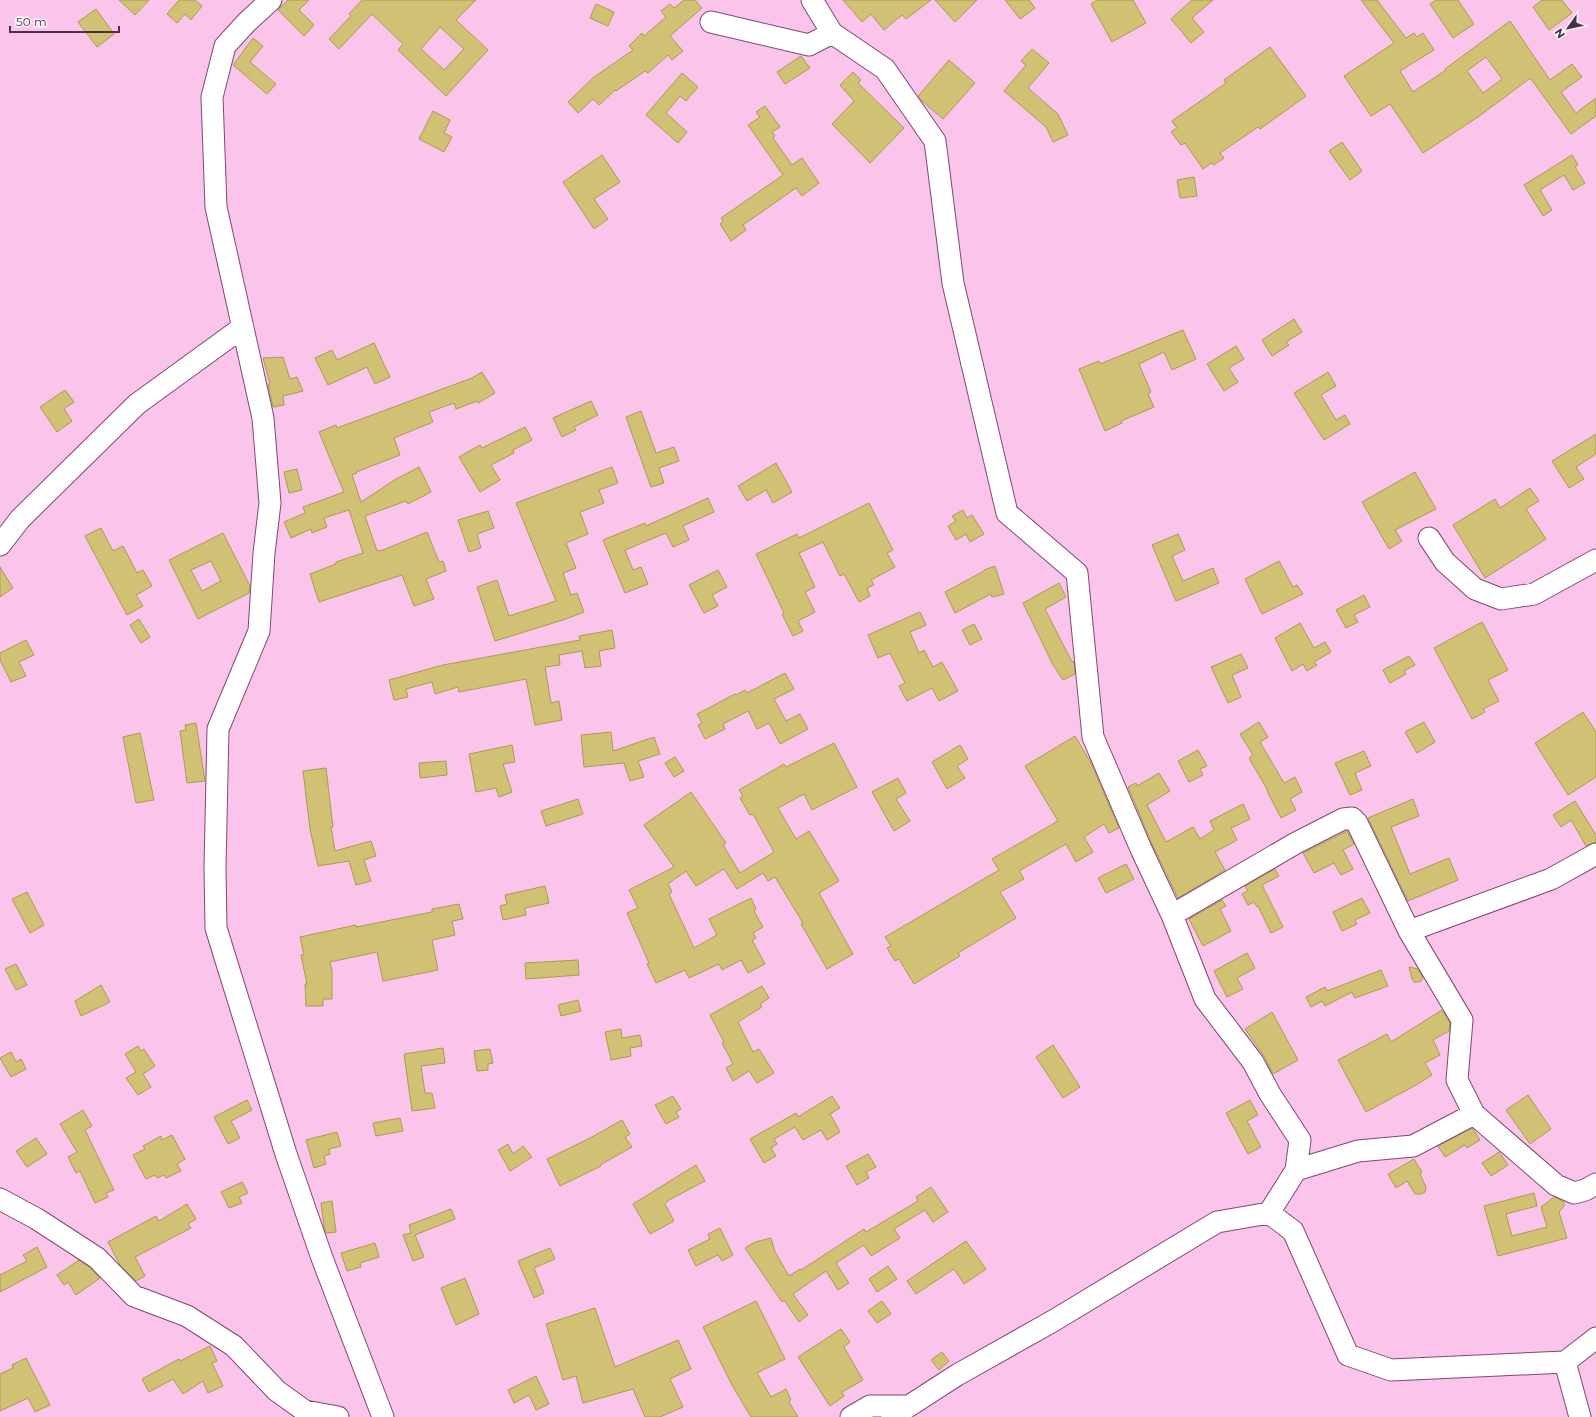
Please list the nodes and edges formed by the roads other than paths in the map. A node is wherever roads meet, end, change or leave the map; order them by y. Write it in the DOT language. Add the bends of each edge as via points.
graph roads {
  1 [pos="271,0"];
  2 [pos="812,0"];
  3 [pos="711,22"];
  4 [pos="832,33"];
  5 [pos="243,328"];
  6 [pos="1428,538"];
  7 [pos="0,545"];
  8 [pos="1596,560"];
  9 [pos="1596,854"];
  10 [pos="1172,915"];
  11 [pos="1409,931"];
  12 [pos="1474,1114"];
  13 [pos="1296,1170"];
  14 [pos="1596,1184"];
  15 [pos="0,1199"];
  16 [pos="1269,1213"];
  17 [pos="1596,1338"];
  18 [pos="1565,1362"];
  19 [pos="909,1408"];
  20 [pos="338,1417"];
  21 [pos="383,1417"];
  22 [pos="851,1417"];
  23 [pos="892,1417"];
  24 [pos="1580,1417"];
  1 -- 5 [label="street" via="225,46 212,97 216,207"];
  2 -- 4 [label="street"];
  3 -- 4 [label="street" via="809,45"];
  4 -- 10 [label="street" via="885,69 935,141 953,283 1007,513 1077,573 1093,737"];
  5 -- 7 [label="street" via="137,404 20,519"];
  5 -- 21 [label="street" via="263,418 270,503 259,631 218,729 216,928 286,1154"];
  6 -- 8 [label="street" via="1446,562 1475,589 1500,599 1534,594"];
  9 -- 11 [label="street" via="1551,879"];
  10 -- 11 [label="street" via="1296,843 1343,819 1352,818 1357,823"];
  10 -- 13 [label="street" via="1205,999 1253,1062 1300,1140"];
  11 -- 12 [label="street" via="1462,1020 1457,1080"];
  12 -- 13 [label="street" via="1413,1146 1358,1151"];
  12 -- 14 [label="street" via="1556,1185 1574,1193"];
  13 -- 16 [label="street"];
  15 -- 20 [label="street" via="37,1219 97,1258 134,1296 187,1316 234,1346 277,1391 305,1411"];
  16 -- 18 [label="street" via="1293,1231 1348,1355 1391,1370"];
  16 -- 19 [label="street" via="1216,1222 1053,1321 957,1375"];
  17 -- 18 [label="street"];
  18 -- 24 [label="street"];
  19 -- 22 [label="street" via="870,1406"];
  19 -- 23 [label="street"];
}
